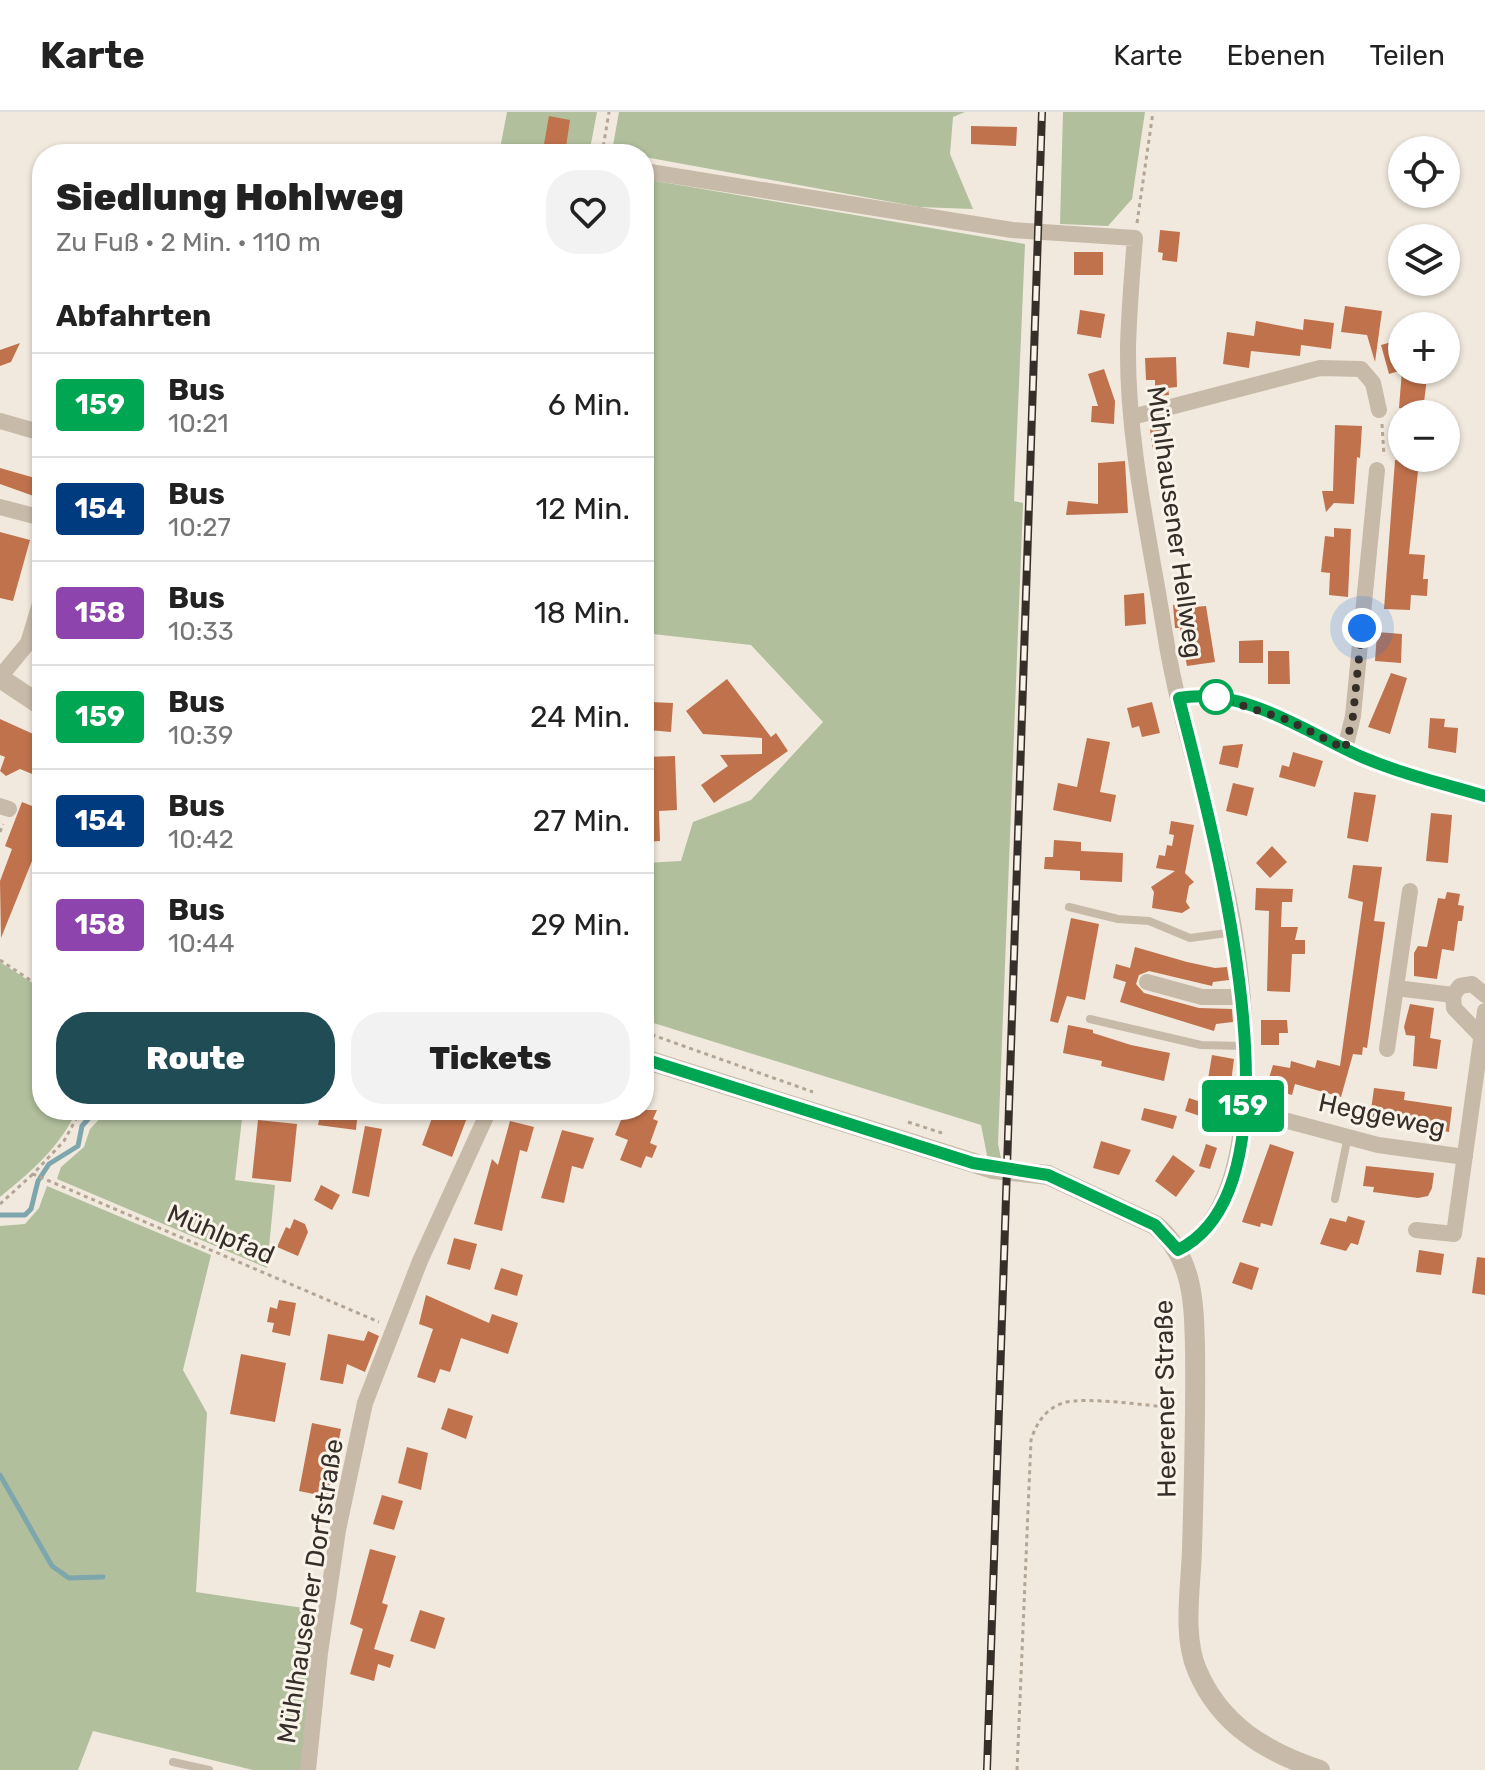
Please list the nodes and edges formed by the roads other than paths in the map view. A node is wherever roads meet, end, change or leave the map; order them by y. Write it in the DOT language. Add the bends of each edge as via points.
graph roads {
  1 [pos="654,173"];
  2 [pos="1379,410"];
  3 [pos="1132,417"];
  4 [pos="0,421"];
  5 [pos="32,430"];
  6 [pos="1377,470"];
  7 [pos="0,507"];
  8 [pos="32,515"];
  9 [pos="32,630"];
  10 [pos="0,678"];
  11 [pos="1179,698"];
  12 [pos="32,699"];
  13 [pos="1345,749"];
  14 [pos="1485,796"];
  15 [pos="1410,891"];
  16 [pos="1069,907"];
  17 [pos="1235,932"];
  18 [pos="1147,982"];
  19 [pos="1396,988"];
  20 [pos="1453,995"];
  21 [pos="1485,995"];
  22 [pos="1243,997"];
  23 [pos="1485,1011"];
  24 [pos="1090,1019"];
  25 [pos="1481,1036"];
  26 [pos="1244,1046"];
  27 [pos="1387,1049"];
  28 [pos="654,1062"];
  29 [pos="1243,1109"];
  30 [pos="485,1120"];
  31 [pos="1348,1136"];
  32 [pos="1465,1157"];
  33 [pos="1335,1199"];
  34 [pos="1416,1230"];
  35 [pos="1178,1250"];
  36 [pos="173,1762"];
  37 [pos="209,1770"];
  38 [pos="308,1770"];
  39 [pos="1320,1770"];
  1 -- 3 [label="street, Mühlhausener Hellweg" via="1012,230 1135,238 1128,348"];
  2 -- 3 [label="street" via="1373,383 1361,369 1320,368"];
  3 -- 11 [label="street, Mühlhausener Hellweg"];
  4 -- 5 [label="street"];
  6 -- 13 [label="street" via="1353,716"];
  7 -- 8 [label="street"];
  9 -- 10 [label="street"];
  10 -- 12 [label="street"];
  11 -- 13 [label="street" via="1201,694 1251,706"];
  11 -- 17 [label="street, Mühlhausener Hellweg"];
  13 -- 14 [label="street"];
  15 -- 19 [label="street"];
  16 -- 17 [label="lane" via="1149,921 1190,938"];
  17 -- 22 [label="street, Mühlhausener Hellweg"];
  18 -- 22 [label="street" via="1202,997"];
  19 -- 20 [label="street"];
  19 -- 27 [label="street"];
  20 -- 21 [label="street" via="1460,986 1472,984"];
  20 -- 25 [label="street" via="1454,1008"];
  22 -- 26 [label="street, Mühlhausener Hellweg"];
  23 -- 25 [label="street, Heggeweg"];
  24 -- 26 [label="lane" via="1201,1045"];
  25 -- 32 [label="street, Heggeweg"];
  26 -- 29 [label="street, Mühlhausener Hellweg"];
  28 -- 35 [label="street, Heerener Straße" via="983,1166 1048,1175 1155,1225"];
  29 -- 31 [label="street, Heggeweg"];
  29 -- 35 [label="street, Mühlhausener Hellweg" via="1234,1170 1221,1207 1200,1237"];
  30 -- 38 [label="street, Mühlhausener Dorfstraße" via="365,1403 338,1530"];
  31 -- 32 [label="street, Heggeweg"];
  31 -- 33 [label="lane"];
  32 -- 34 [label="street, Heggeweg" via="1454,1234"];
  35 -- 39 [label="street, Heerener Straße" via="1194,1320 1190,1629 1196,1668 1227,1718 1250,1740"];
  36 -- 37 [label="lane"];
}
